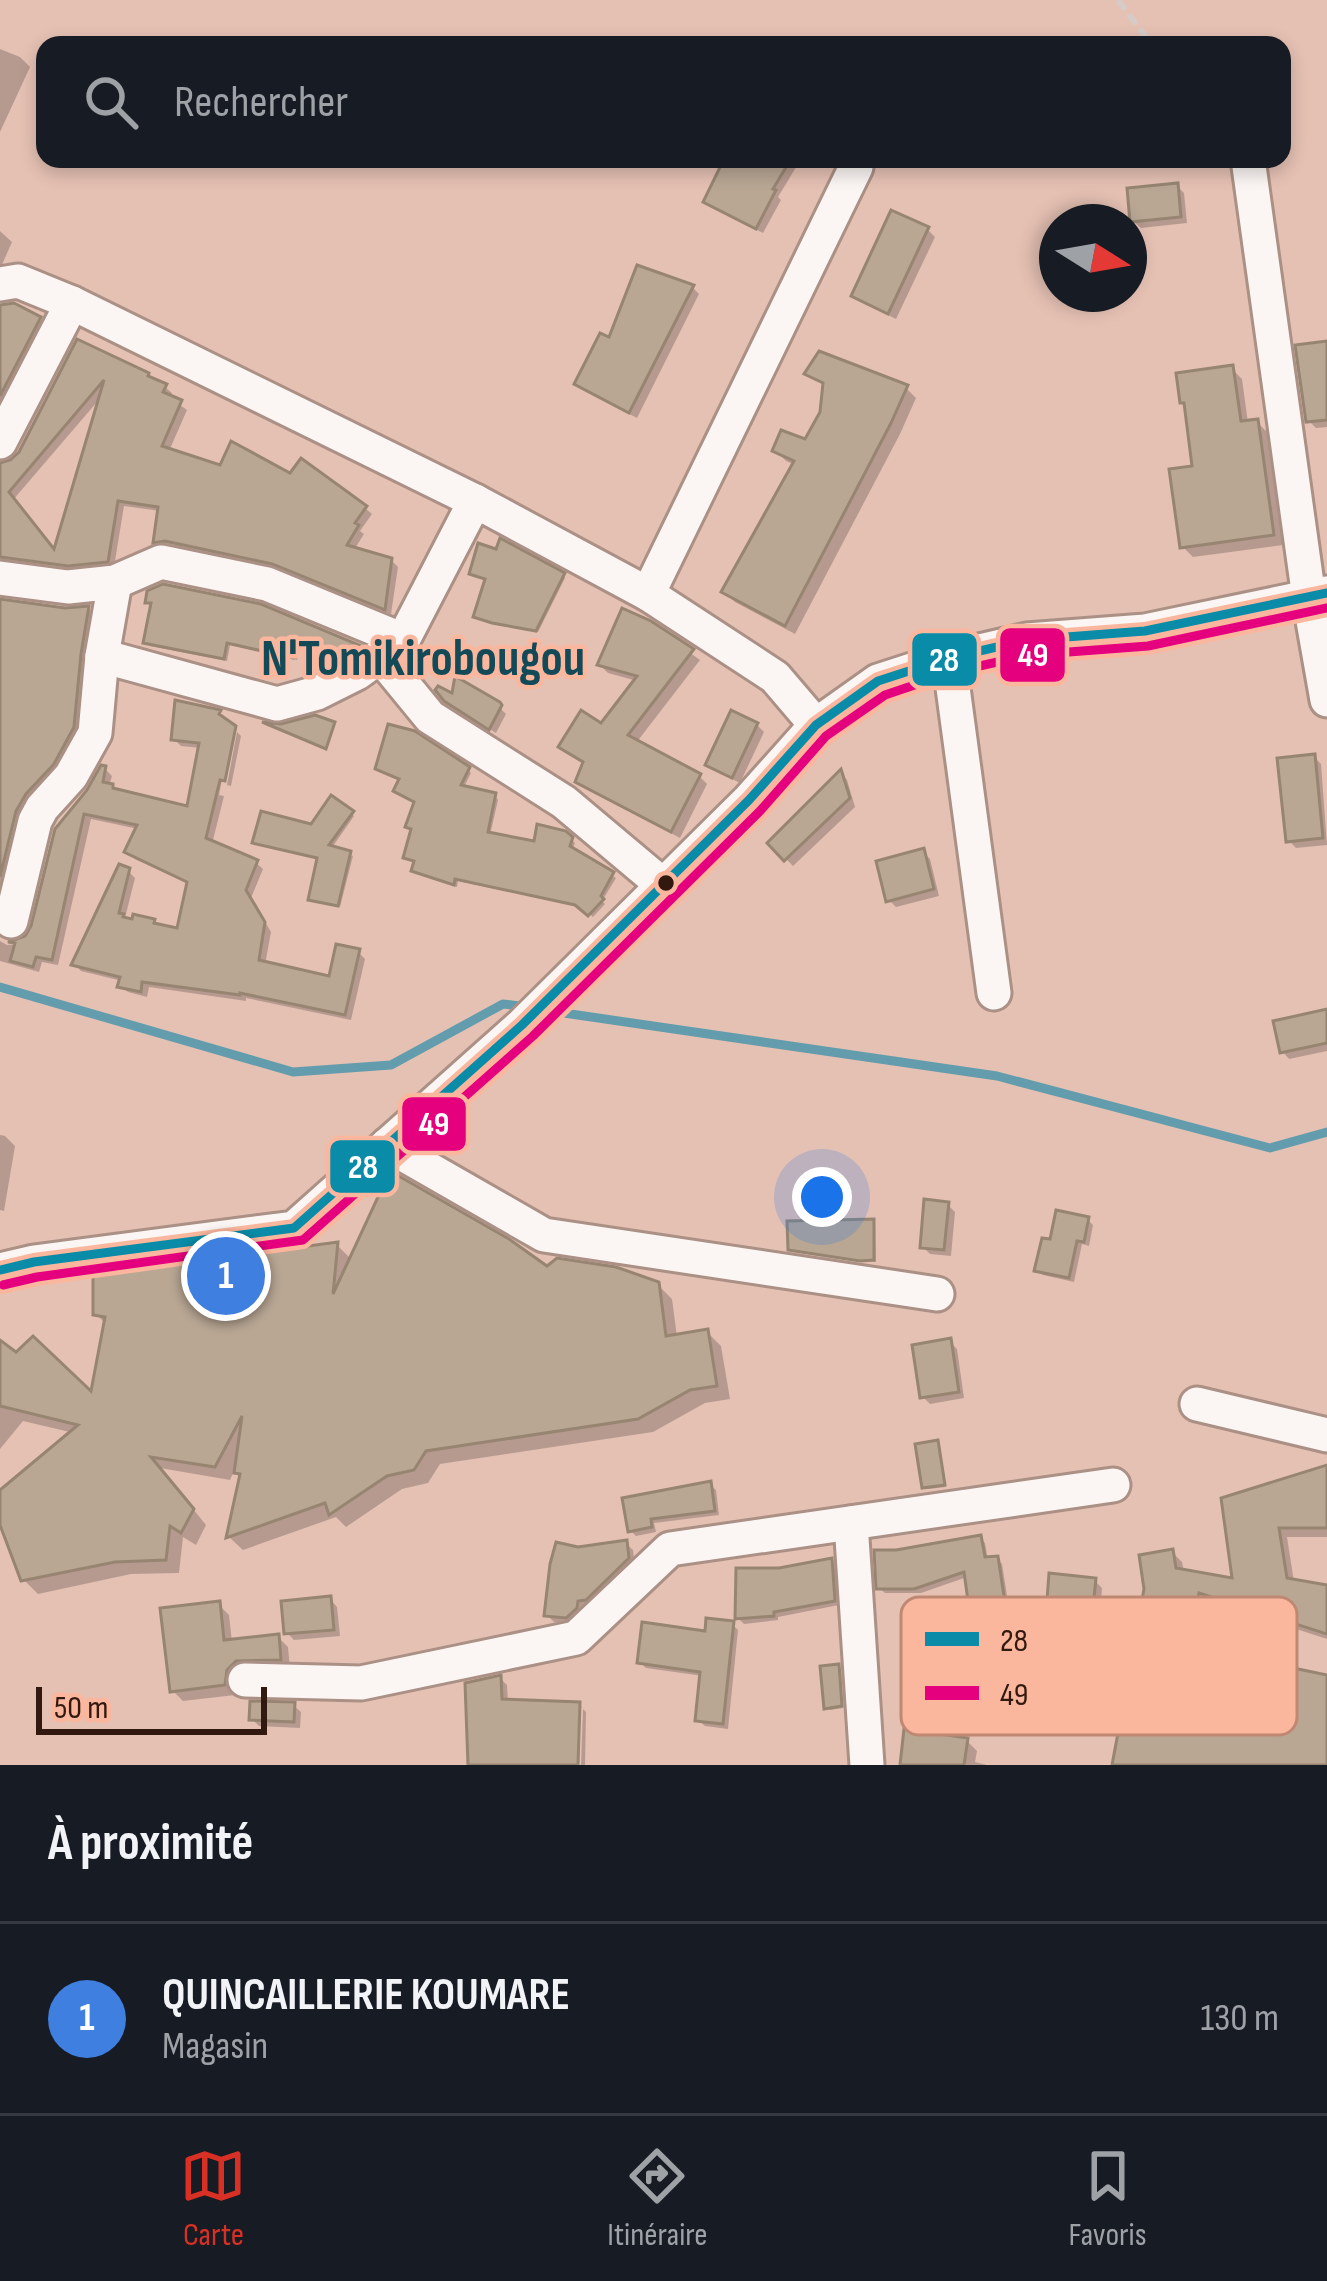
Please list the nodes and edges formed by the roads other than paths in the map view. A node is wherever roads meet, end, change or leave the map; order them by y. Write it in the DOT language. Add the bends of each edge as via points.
graph roads {
  1 [pos="856,168"];
  2 [pos="1249,168"];
  3 [pos="0,284"];
  4 [pos="71,303"];
  5 [pos="0,442"];
  6 [pos="475,501"];
  7 [pos="0,578"];
  8 [pos="115,582"];
  9 [pos="648,593"];
  10 [pos="1318,595"];
  11 [pos="392,648"];
  12 [pos="102,656"];
  13 [pos="949,658"];
  14 [pos="1327,700"];
  15 [pos="817,725"];
  16 [pos="664,886"];
  17 [pos="11,921"];
  18 [pos="994,993"];
  19 [pos="387,1145"];
  20 [pos="0,1270"];
  21 [pos="937,1294"];
  22 [pos="1197,1404"];
  23 [pos="1327,1435"];
  24 [pos="1113,1486"];
  25 [pos="850,1523"];
  26 [pos="245,1680"];
  27 [pos="867,1765"];
  1 -- 9 [label="street"];
  2 -- 10 [label="street"];
  3 -- 4 [label="street" via="18,280"];
  4 -- 5 [label="street"];
  4 -- 6 [label="street"];
  6 -- 9 [label="street"];
  6 -- 11 [label="street"];
  7 -- 8 [label="street" via="68,587"];
  8 -- 11 [label="street" via="161,562 267,584"];
  8 -- 12 [label="street"];
  9 -- 15 [label="street" via="775,676"];
  10 -- 13 [label="street" via="1145,631 1027,640"];
  10 -- 14 [label="street"];
  11 -- 12 [label="street" via="357,674 277,704"];
  11 -- 16 [label="street" via="430,717 564,802"];
  12 -- 17 [label="street" via="95,733 35,821"];
  13 -- 15 [label="street" via="878,681"];
  13 -- 18 [label="street"];
  15 -- 16 [label="street"];
  16 -- 19 [label="street"];
  19 -- 20 [label="street" via="294,1228"];
  19 -- 21 [label="street" via="544,1235"];
  22 -- 23 [label="street"];
  24 -- 25 [label="street"];
  25 -- 26 [label="street" via="670,1549 576,1638 361,1683"];
  25 -- 27 [label="street"];
}
